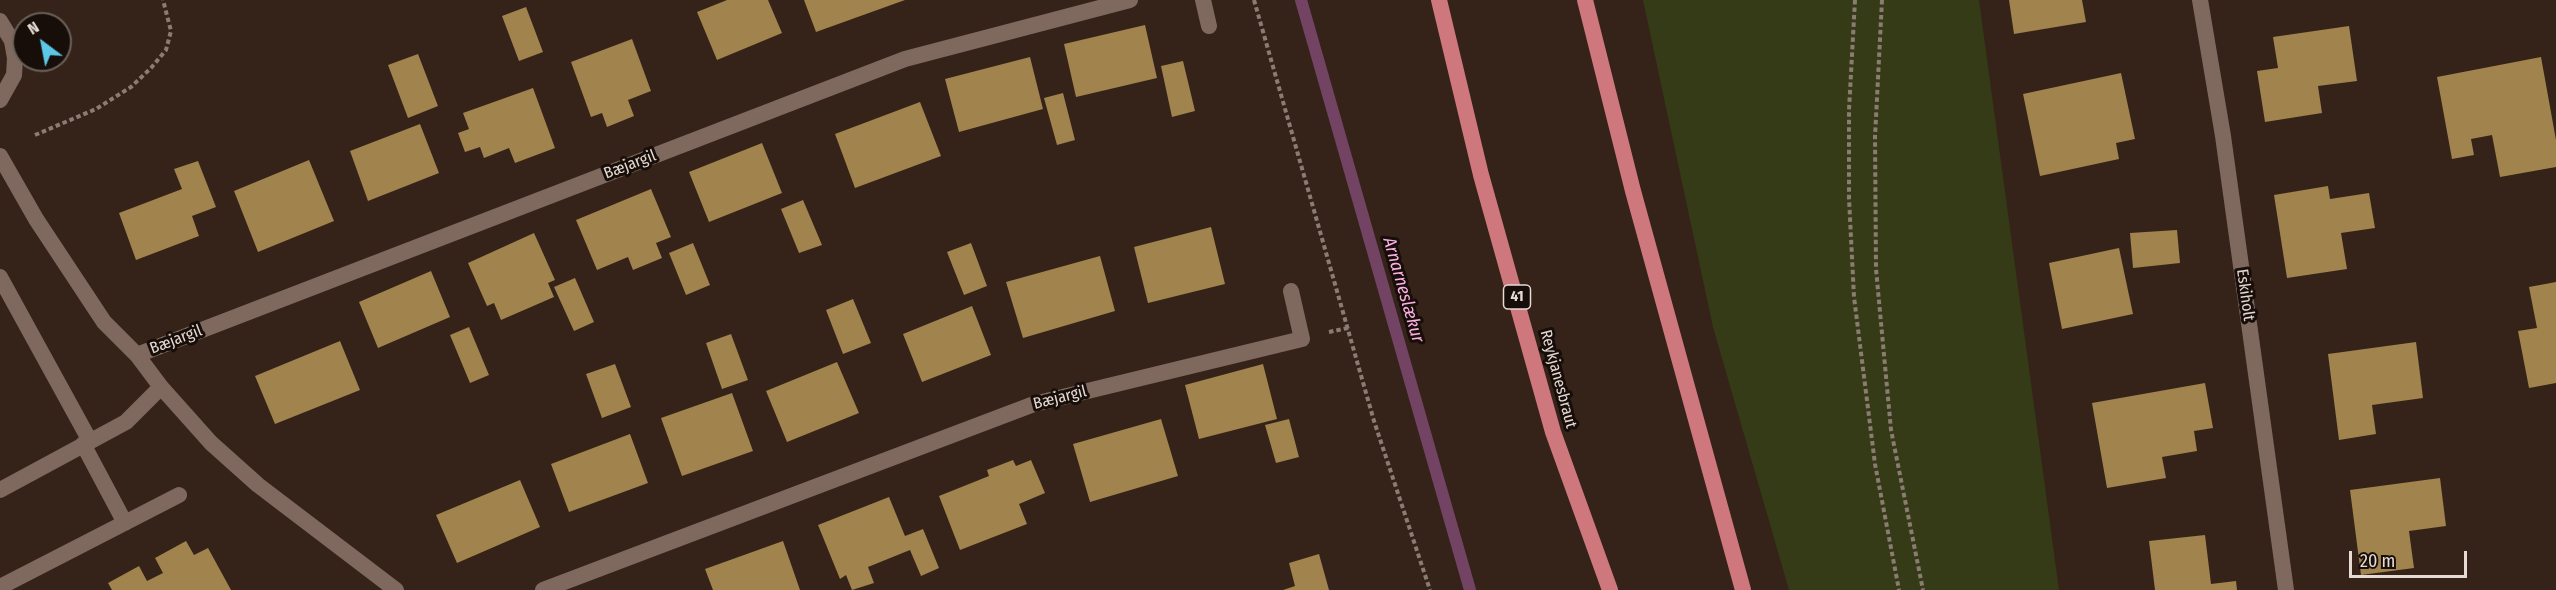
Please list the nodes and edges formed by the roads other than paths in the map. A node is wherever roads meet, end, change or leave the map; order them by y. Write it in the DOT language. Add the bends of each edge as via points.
graph roads {
  1 [pos="1130,0"];
  2 [pos="1203,0"];
  3 [pos="1439,0"];
  4 [pos="1586,0"];
  5 [pos="2200,0"];
  6 [pos="0,21"];
  7 [pos="1209,26"];
  8 [pos="0,100"];
  9 [pos="0,156"];
  10 [pos="0,277"];
  11 [pos="1291,291"];
  12 [pos="137,355"];
  13 [pos="161,387"];
  14 [pos="87,443"];
  15 [pos="0,490"];
  16 [pos="179,495"];
  17 [pos="125,523"];
  18 [pos="0,587"];
  19 [pos="396,590"];
  20 [pos="543,590"];
  21 [pos="1610,590"];
  22 [pos="1743,590"];
  23 [pos="2286,590"];
  1 -- 12 [label="street, Bæjargil" via="905,59"];
  2 -- 7 [label="street"];
  3 -- 21 [label="highway, Reykjanesbraut / 41" via="1481,174 1553,432"];
  4 -- 22 [label="highway" via="1633,191"];
  5 -- 23 [label="street, Eskiholt" via="2223,136"];
  6 -- 8 [label="street" via="12,41 15,58 14,75"];
  9 -- 12 [label="street, Bæjargil" via="104,322"];
  10 -- 14 [label="street"];
  11 -- 20 [label="street, Bæjargil" via="1302,339 1034,404"];
  12 -- 13 [label="street, Bæjargil"];
  13 -- 14 [label="street" via="126,422"];
  13 -- 19 [label="street, Bæjargil" via="211,443 258,485"];
  14 -- 15 [label="street"];
  14 -- 17 [label="street"];
  16 -- 17 [label="street"];
  17 -- 18 [label="street"];
}
